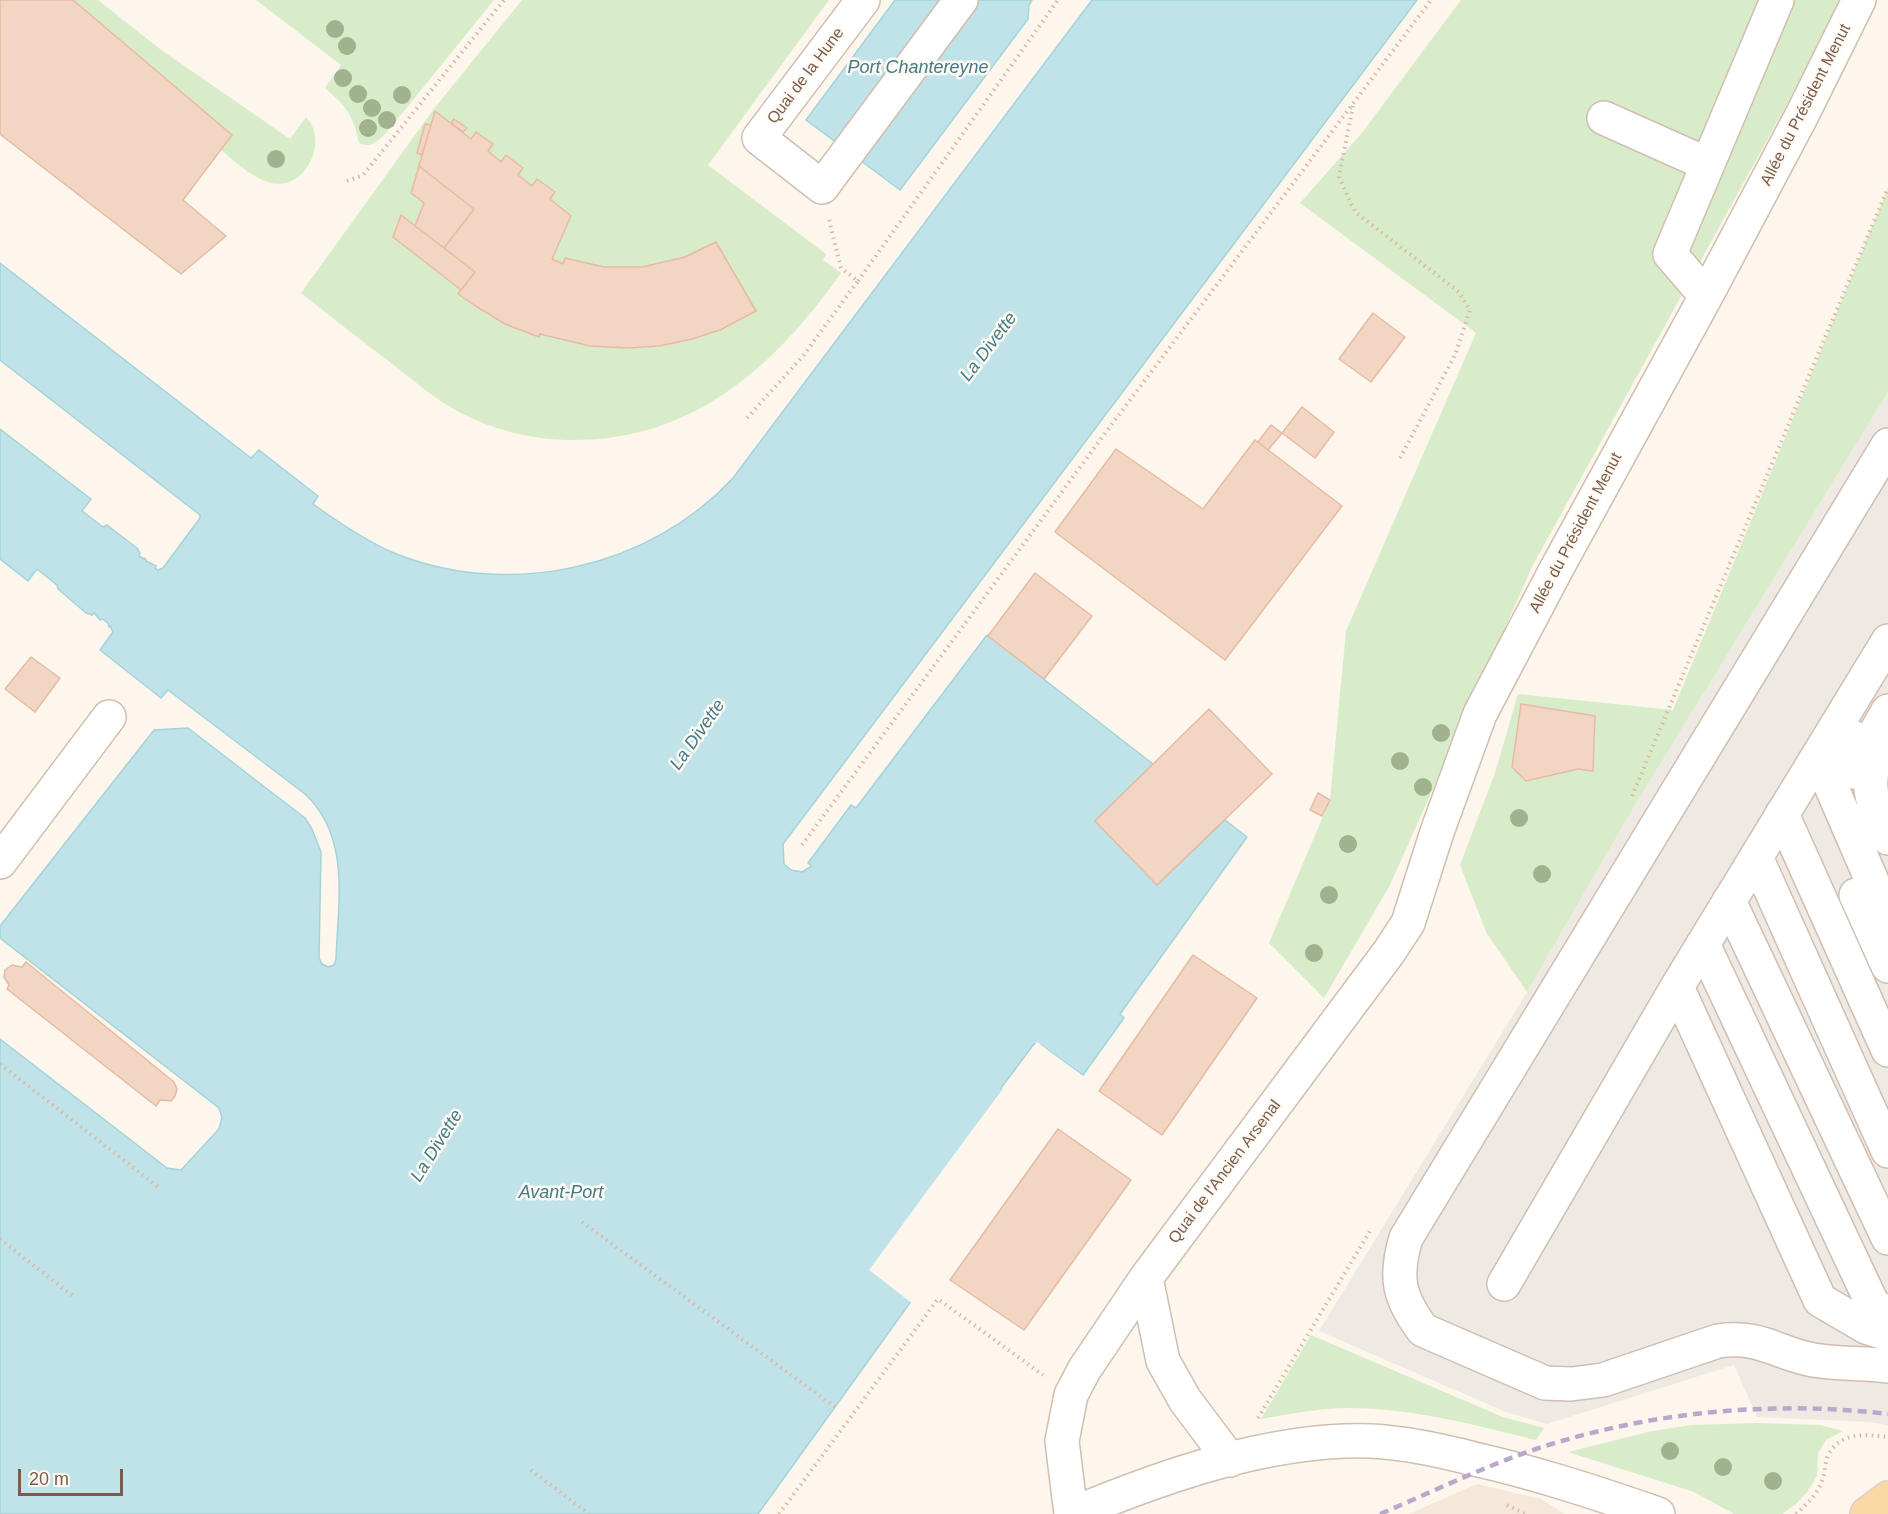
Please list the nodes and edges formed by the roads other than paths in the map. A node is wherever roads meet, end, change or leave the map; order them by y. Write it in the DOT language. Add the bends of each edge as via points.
graph roads {
  1 [pos="863,0"];
  2 [pos="961,0"];
  3 [pos="1777,0"];
  4 [pos="1859,0"];
  5 [pos="1604,118"];
  6 [pos="1707,164"];
  7 [pos="1706,296"];
  8 [pos="1888,446"];
  9 [pos="1888,641"];
  10 [pos="1888,679"];
  11 [pos="1888,711"];
  12 [pos="109,717"];
  13 [pos="1888,738"];
  14 [pos="1888,838"];
  15 [pos="0,862"];
  16 [pos="1742,880"];
  17 [pos="1888,884"];
  18 [pos="1888,918"];
  19 [pos="1888,966"];
  20 [pos="1888,1003"];
  21 [pos="1888,1050"];
  22 [pos="1304,1066"];
  23 [pos="1888,1099"];
  24 [pos="1888,1151"];
  25 [pos="1888,1193"];
  26 [pos="1888,1238"];
  27 [pos="1146,1278"];
  28 [pos="1504,1284"];
  29 [pos="1875,1305"];
  30 [pos="1888,1334"];
  31 [pos="1888,1366"];
  32 [pos="1230,1460"];
  33 [pos="1888,1498"];
  34 [pos="1072,1514"];
  35 [pos="1658,1514"];
  36 [pos="1867,1514"];
  1 -- 2 [label="street, Quai de la Hune" via="759,138 822,187"];
  3 -- 6 [label="street"];
  4 -- 7 [label="street, Allée du Président Menut"];
  5 -- 6 [label="street"];
  6 -- 7 [label="street" via="1670,254"];
  7 -- 22 [label="street, Allée du Président Menut" via="1480,714 1408,922"];
  8 -- 31 [label="street" via="1406,1238 1400,1276 1403,1299 1423,1330 1545,1383 1603,1380 1718,1341 1738,1338 1813,1360"];
  9 -- 16 [label="street"];
  10 -- 18 [label="street" via="1839,760 1831,786"];
  11 -- 17 [label="street" via="1852,773 1851,791 1855,811"];
  12 -- 15 [label="street"];
  13 -- 14 [label="street" via="1872,767 1870,786 1873,804"];
  16 -- 19 [label="street"];
  16 -- 20 [label="street"];
  16 -- 21 [label="street"];
  16 -- 23 [label="street"];
  16 -- 24 [label="street"];
  16 -- 25 [label="street"];
  16 -- 26 [label="street"];
  16 -- 28 [label="street"];
  16 -- 29 [label="street"];
  16 -- 29 [label="street" via="1820,1300"];
  22 -- 27 [label="street, Quai de l'Ancien Arsenal"];
  27 -- 32 [label="street" via="1163,1361 1185,1400"];
  27 -- 34 [label="street, Quai de l'Ancien Arsenal" via="1071,1395 1062,1441"];
  29 -- 30 [label="street" via="1866,1327"];
  32 -- 34 [label="street" via="1125,1492"];
  32 -- 35 [label="street" via="1292,1446 1334,1442 1405,1444 1495,1464"];
  33 -- 36 [label="main road"];
}
